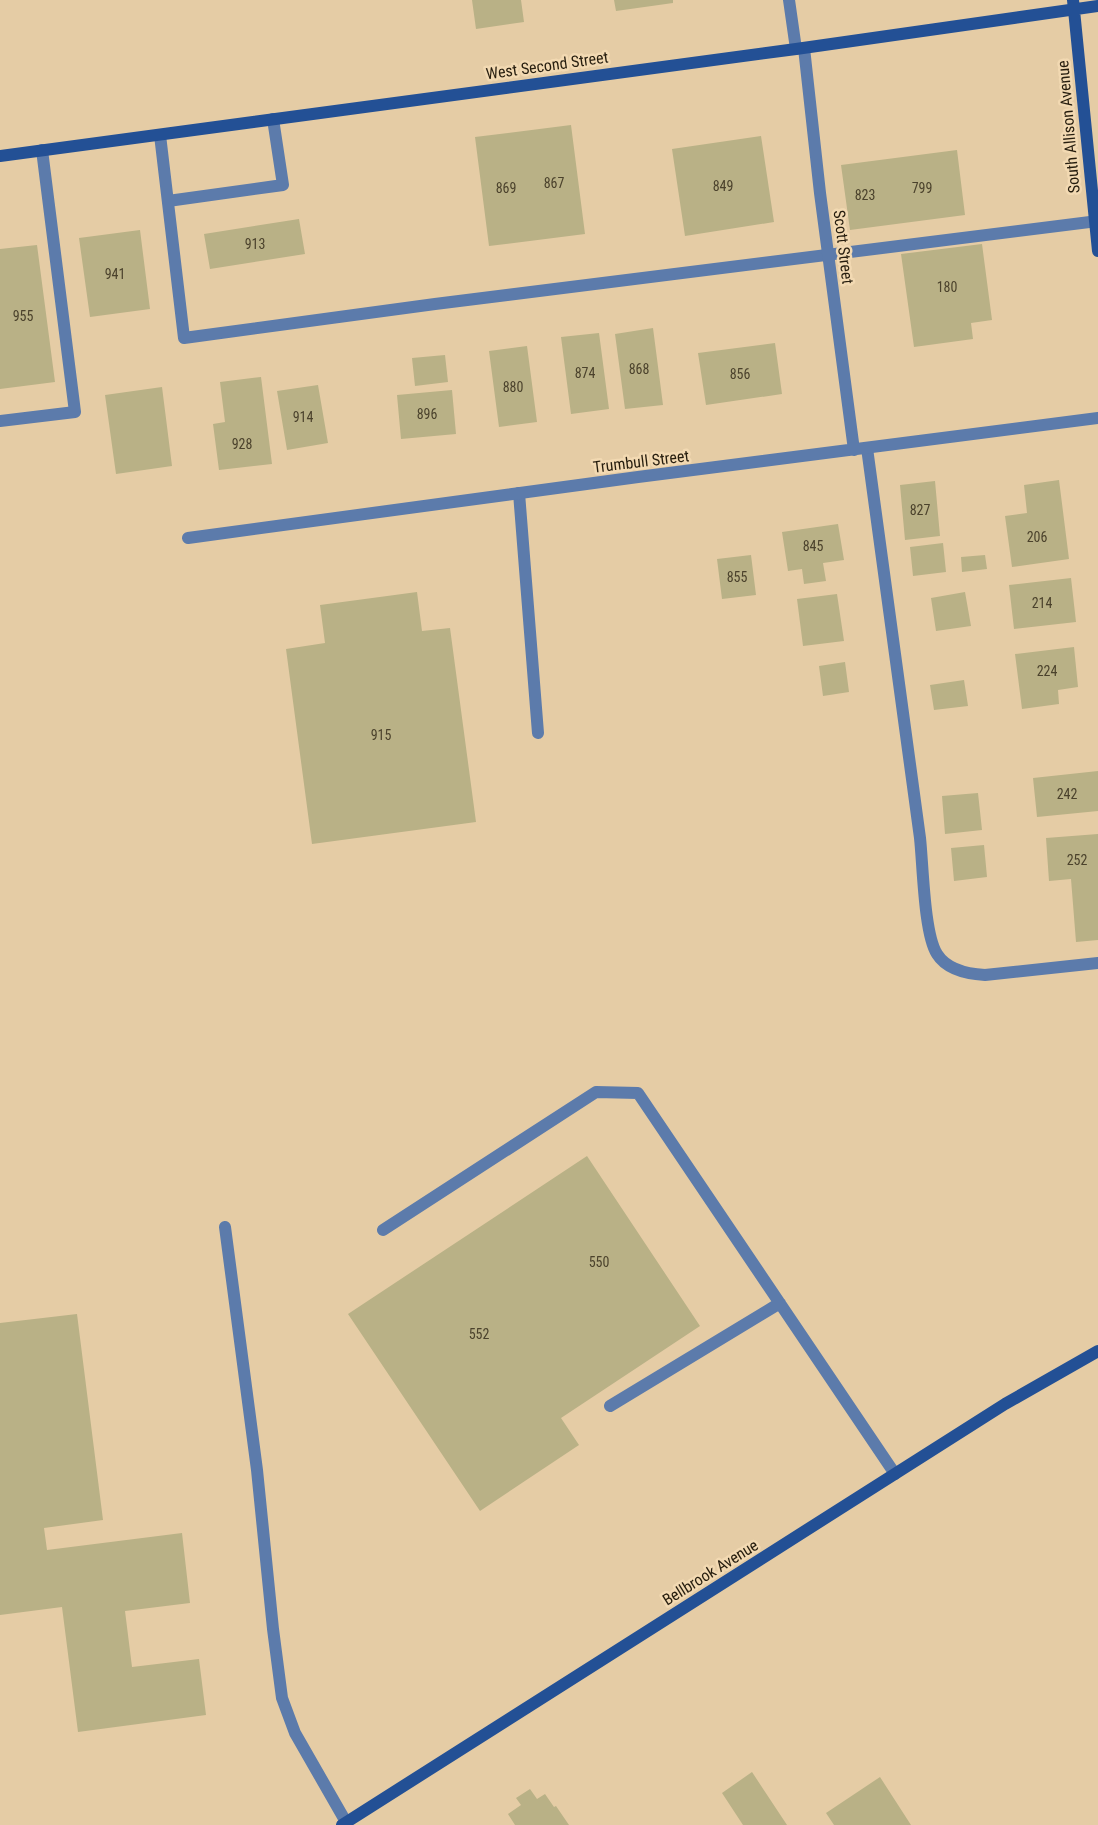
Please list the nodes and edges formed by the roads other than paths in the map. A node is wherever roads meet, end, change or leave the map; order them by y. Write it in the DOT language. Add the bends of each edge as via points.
graph roads {
  1 [pos="789,0"];
  2 [pos="1073,5"];
  3 [pos="1098,6"];
  4 [pos="800,49"];
  5 [pos="273,119"];
  6 [pos="160,135"];
  7 [pos="42,150"];
  8 [pos="0,156"];
  9 [pos="168,201"];
  10 [pos="1096,221"];
  11 [pos="1098,250"];
  12 [pos="828,256"];
  13 [pos="1098,418"];
  14 [pos="0,421"];
  15 [pos="867,448"];
  16 [pos="854,450"];
  17 [pos="519,493"];
  18 [pos="188,538"];
  19 [pos="538,733"];
  20 [pos="1098,963"];
  21 [pos="225,1227"];
  22 [pos="383,1230"];
  23 [pos="780,1303"];
  24 [pos="1098,1351"];
  25 [pos="610,1406"];
  26 [pos="895,1474"];
  27 [pos="344,1823"];
  1 -- 4 [label="street, Scott Street"];
  2 -- 3 [label="street, West Second Street"];
  2 -- 4 [label="street, West Second Street"];
  2 -- 10 [label="street, South Allison Avenue"];
  4 -- 5 [label="street, West Second Street"];
  4 -- 12 [label="street, Scott Street"];
  5 -- 6 [label="street, West Second Street"];
  5 -- 9 [label="street" via="284,185"];
  6 -- 7 [label="street, West Second Street"];
  6 -- 9 [label="street"];
  7 -- 8 [label="street, West Second Street"];
  7 -- 14 [label="street" via="75,412"];
  9 -- 12 [label="street" via="184,338"];
  10 -- 11 [label="street, South Allison Avenue"];
  10 -- 12 [label="street"];
  12 -- 16 [label="street, Scott Street"];
  13 -- 15 [label="street, Trumbull Street"];
  15 -- 16 [label="street, Trumbull Street"];
  15 -- 20 [label="street" via="930,937 937,955 951,967 985,975"];
  16 -- 17 [label="street, Trumbull Street"];
  17 -- 18 [label="street, Trumbull Street"];
  17 -- 19 [label="street"];
  21 -- 27 [label="street" via="282,1698 295,1733"];
  22 -- 23 [label="street" via="596,1092 638,1093"];
  23 -- 25 [label="street"];
  23 -- 26 [label="street"];
  24 -- 26 [label="street, Bellbrook Avenue"];
  26 -- 27 [label="street, Bellbrook Avenue"];
}
